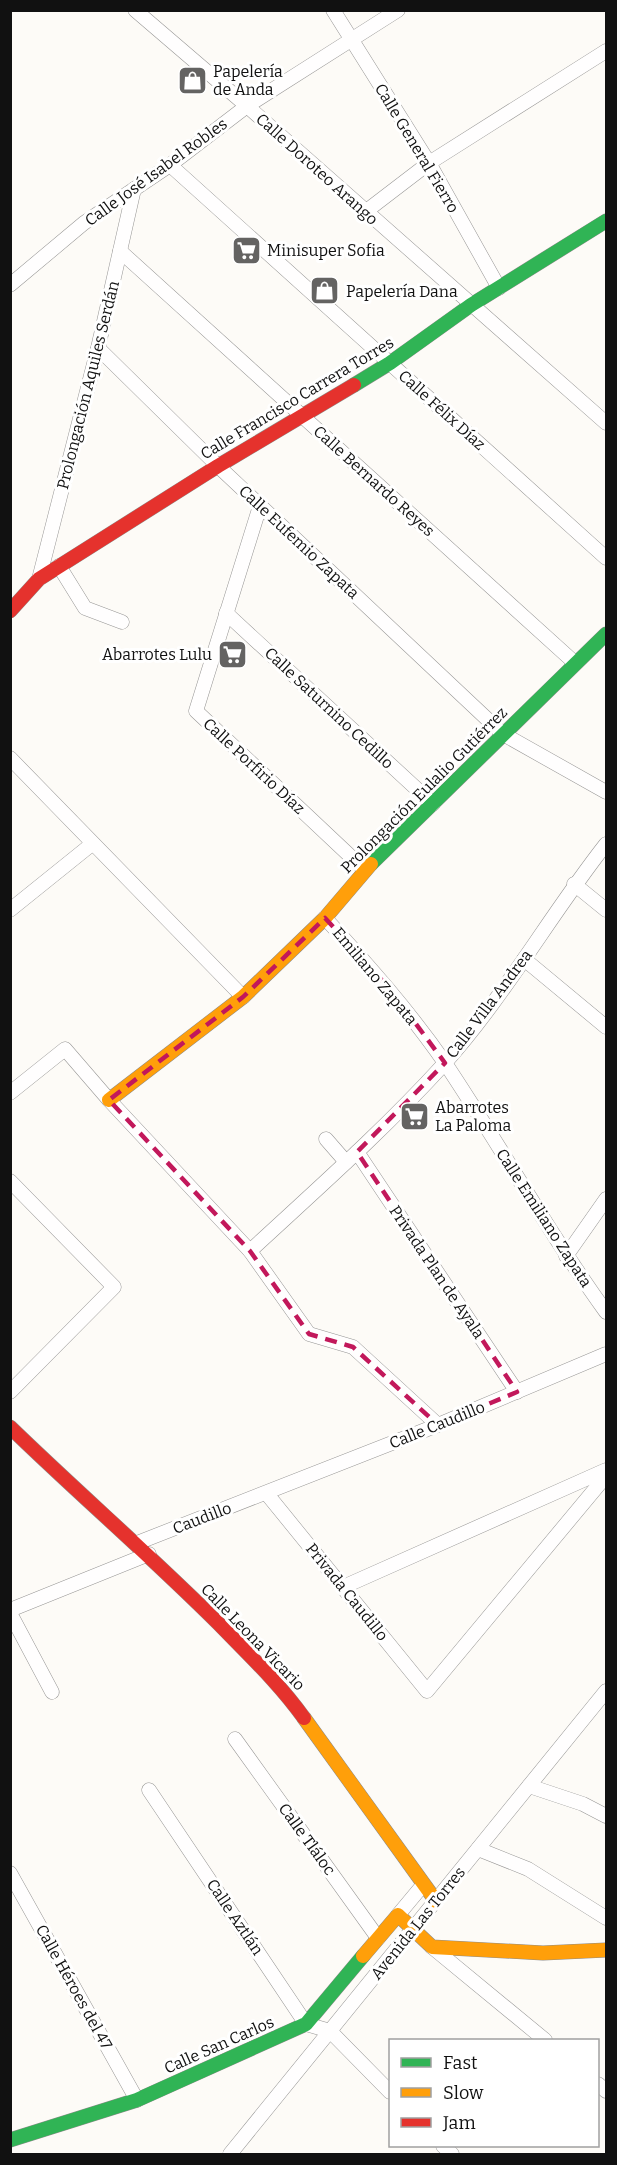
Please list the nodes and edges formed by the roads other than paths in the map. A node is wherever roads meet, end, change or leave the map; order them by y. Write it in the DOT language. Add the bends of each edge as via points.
graph roads {
  1 [pos="135,10"];
  2 [pos="333,10"];
  3 [pos="398,10"];
  4 [pos="351,40"];
  5 [pos="606,51"];
  6 [pos="247,106"];
  7 [pos="429,163"];
  8 [pos="170,165"];
  9 [pos="134,189"];
  10 [pos="365,212"];
  11 [pos="606,221"];
  12 [pos="120,251"];
  13 [pos="10,285"];
  14 [pos="499,288"];
  15 [pos="471,305"];
  16 [pos="98,348"];
  17 [pos="390,363"];
  18 [pos="302,416"];
  19 [pos="606,423"];
  20 [pos="218,466"];
  21 [pos="260,506"];
  22 [pos="606,558"];
  23 [pos="59,566"];
  24 [pos="39,579"];
  25 [pos="10,611"];
  26 [pos="226,613"];
  27 [pos="122,622"];
  28 [pos="606,634"];
  29 [pos="575,663"];
  30 [pos="503,734"];
  31 [pos="10,758"];
  32 [pos="606,792"];
  33 [pos="433,804"];
  34 [pos="92,844"];
  35 [pos="606,844"];
  36 [pos="365,870"];
  37 [pos="574,884"];
  38 [pos="10,910"];
  39 [pos="606,910"];
  40 [pos="325,918"];
  41 [pos="524,959"];
  42 [pos="243,997"];
  43 [pos="606,1027"];
  44 [pos="445,1063"];
  45 [pos="10,1093"];
  46 [pos="109,1100"];
  47 [pos="326,1139"];
  48 [pos="352,1157"];
  49 [pos="10,1181"];
  50 [pos="606,1199"];
  51 [pos="250,1251"];
  52 [pos="566,1256"];
  53 [pos="606,1312"];
  54 [pos="606,1354"];
  55 [pos="10,1392"];
  56 [pos="517,1392"];
  57 [pos="438,1425"];
  58 [pos="10,1427"];
  59 [pos="606,1470"];
  60 [pos="606,1476"];
  61 [pos="267,1494"];
  62 [pos="137,1543"];
  63 [pos="149,1554"];
  64 [pos="343,1587"];
  65 [pos="10,1611"];
  66 [pos="606,1691"];
  67 [pos="52,1692"];
  68 [pos="235,1739"];
  69 [pos="529,1786"];
  70 [pos="149,1790"];
  71 [pos="606,1816"];
  72 [pos="478,1849"];
  73 [pos="10,1873"];
  74 [pos="423,1884"];
  75 [pos="436,1901"];
  76 [pos="398,1915"];
  77 [pos="606,1918"];
  78 [pos="413,1929"];
  79 [pos="378,1938"];
  80 [pos="432,1947"];
  81 [pos="606,1950"];
  82 [pos="306,2024"];
  83 [pos="330,2031"];
  84 [pos="544,2039"];
  85 [pos="389,2091"];
  86 [pos="137,2100"];
  87 [pos="10,2140"];
  88 [pos="230,2154"];
  1 -- 6 [label="street, Calle Doroteo Arango"];
  2 -- 4 [label="street, Calle General Fierro"];
  3 -- 4 [label="street, Calle José Isabel Robles"];
  4 -- 6 [label="street, Calle José Isabel Robles"];
  4 -- 7 [label="street, Calle General Fierro"];
  5 -- 7 [label="street"];
  6 -- 8 [label="street, Calle José Isabel Robles"];
  6 -- 10 [label="street, Calle Doroteo Arango"];
  7 -- 10 [label="street"];
  7 -- 14 [label="street, Calle General Fierro"];
  8 -- 9 [label="street, Calle José Isabel Robles"];
  8 -- 17 [label="street, Calle Félix Díaz"];
  9 -- 12 [label="street, Prolongación Aquiles Serdán"];
  9 -- 13 [label="street, Calle José Isabel Robles" via="84,223"];
  10 -- 15 [label="street, Calle Doroteo Arango"];
  11 -- 14 [label="street, Calle Francisco Carrera Torres"];
  12 -- 16 [label="street, Prolongación Aquiles Serdán"];
  12 -- 18 [label="street, Calle Bernardo Reyes"];
  14 -- 15 [label="street, Calle Francisco Carrera Torres"];
  15 -- 17 [label="street, Calle Francisco Carrera Torres"];
  15 -- 19 [label="street, Calle Doroteo Arango"];
  16 -- 20 [label="street, Calle Eufemio Zapata"];
  16 -- 24 [label="street, Prolongación Aquiles Serdán"];
  17 -- 18 [label="street, Calle Francisco Carrera Torres"];
  17 -- 22 [label="street, Calle Félix Díaz"];
  18 -- 20 [label="street, Calle Francisco Carrera Torres"];
  18 -- 29 [label="street, Calle Bernardo Reyes"];
  20 -- 21 [label="street, Calle Eufemio Zapata"];
  20 -- 23 [label="street, Calle Francisco Carrera Torres"];
  21 -- 26 [label="street, Calle Porfirio Díaz"];
  21 -- 30 [label="street, Calle Eufemio Zapata"];
  23 -- 24 [label="street, Calle Francisco Carrera Torres"];
  23 -- 27 [label="street" via="85,608"];
  24 -- 25 [label="street, Calle Francisco Carrera Torres"];
  26 -- 33 [label="street, Calle Saturnino Cedillo"];
  26 -- 36 [label="street, Calle Porfirio Díaz" via="196,711"];
  28 -- 29 [label="street, Prolongación Eulalio Gutiérrez"];
  29 -- 30 [label="street, Prolongación Eulalio Gutiérrez"];
  30 -- 32 [label="street, Calle Eufemio Zapata"];
  30 -- 33 [label="street, Prolongación Eulalio Gutiérrez"];
  31 -- 34 [label="street"];
  33 -- 36 [label="street, Prolongación Eulalio Gutiérrez"];
  34 -- 38 [label="street"];
  34 -- 42 [label="street"];
  35 -- 37 [label="street, Calle Villa Andrea"];
  36 -- 40 [label="street, Prolongación Eulalio Gutiérrez"];
  37 -- 39 [label="street"];
  37 -- 41 [label="street, Calle Villa Andrea"];
  40 -- 42 [label="street, Prolongación Eulalio Gutiérrez"];
  40 -- 44 [label="street, Emiliano Zapata" via="390,989"];
  41 -- 43 [label="street"];
  41 -- 44 [label="street, Calle Villa Andrea"];
  42 -- 46 [label="street, Prolongación Eulalio Gutiérrez"];
  44 -- 48 [label="street, Calle Villa Andrea"];
  44 -- 52 [label="street, Calle Emiliano Zapata"];
  45 -- 46 [label="street" via="65,1049"];
  46 -- 51 [label="street"];
  47 -- 48 [label="street, Privada Plan de Ayala"];
  48 -- 51 [label="street, Calle Villa Andrea"];
  48 -- 56 [label="street, Privada Plan de Ayala"];
  49 -- 55 [label="street" via="114,1287"];
  50 -- 52 [label="street"];
  51 -- 57 [label="street" via="309,1334 353,1347"];
  52 -- 53 [label="street, Calle Emiliano Zapata"];
  54 -- 56 [label="street, Calle Caudillo"];
  56 -- 57 [label="street, Calle Caudillo"];
  57 -- 61 [label="street, Calle Caudillo"];
  58 -- 62 [label="street, Calle Leona Vicario"];
  59 -- 64 [label="street"];
  60 -- 64 [label="street, Privada Caudillo" via="427,1691"];
  61 -- 62 [label="street, Caudillo"];
  61 -- 64 [label="street, Privada Caudillo"];
  62 -- 63 [label="street, Calle Leona Vicario"];
  63 -- 65 [label="street"];
  63 -- 74 [label="street, Calle Leona Vicario" via="285,1690"];
  65 -- 67 [label="street"];
  66 -- 69 [label="street, Avenida Las Torres"];
  68 -- 79 [label="street, Calle Tláloc"];
  69 -- 71 [label="street"];
  69 -- 72 [label="street, Avenida Las Torres"];
  70 -- 82 [label="street, Calle Aztlán"];
  72 -- 75 [label="street, Avenida Las Torres"];
  72 -- 77 [label="street" via="528,1869"];
  73 -- 86 [label="street, Calle Héroes del 47"];
  74 -- 75 [label="street, Calle Leona Vicario"];
  74 -- 76 [label="street, Calle San Carlos"];
  75 -- 78 [label="street, Avenida Las Torres"];
  76 -- 78 [label="street"];
  76 -- 79 [label="street, Calle San Carlos"];
  78 -- 80 [label="street"];
  78 -- 83 [label="street, Avenida Las Torres"];
  79 -- 82 [label="street, Calle San Carlos"];
  80 -- 81 [label="street" via="543,1953"];
  80 -- 84 [label="street"];
  82 -- 83 [label="street"];
  82 -- 86 [label="street, Calle San Carlos"];
  83 -- 85 [label="street"];
  83 -- 88 [label="street, Avenida Las Torres"];
  86 -- 87 [label="street, Calle San Carlos"];
}
